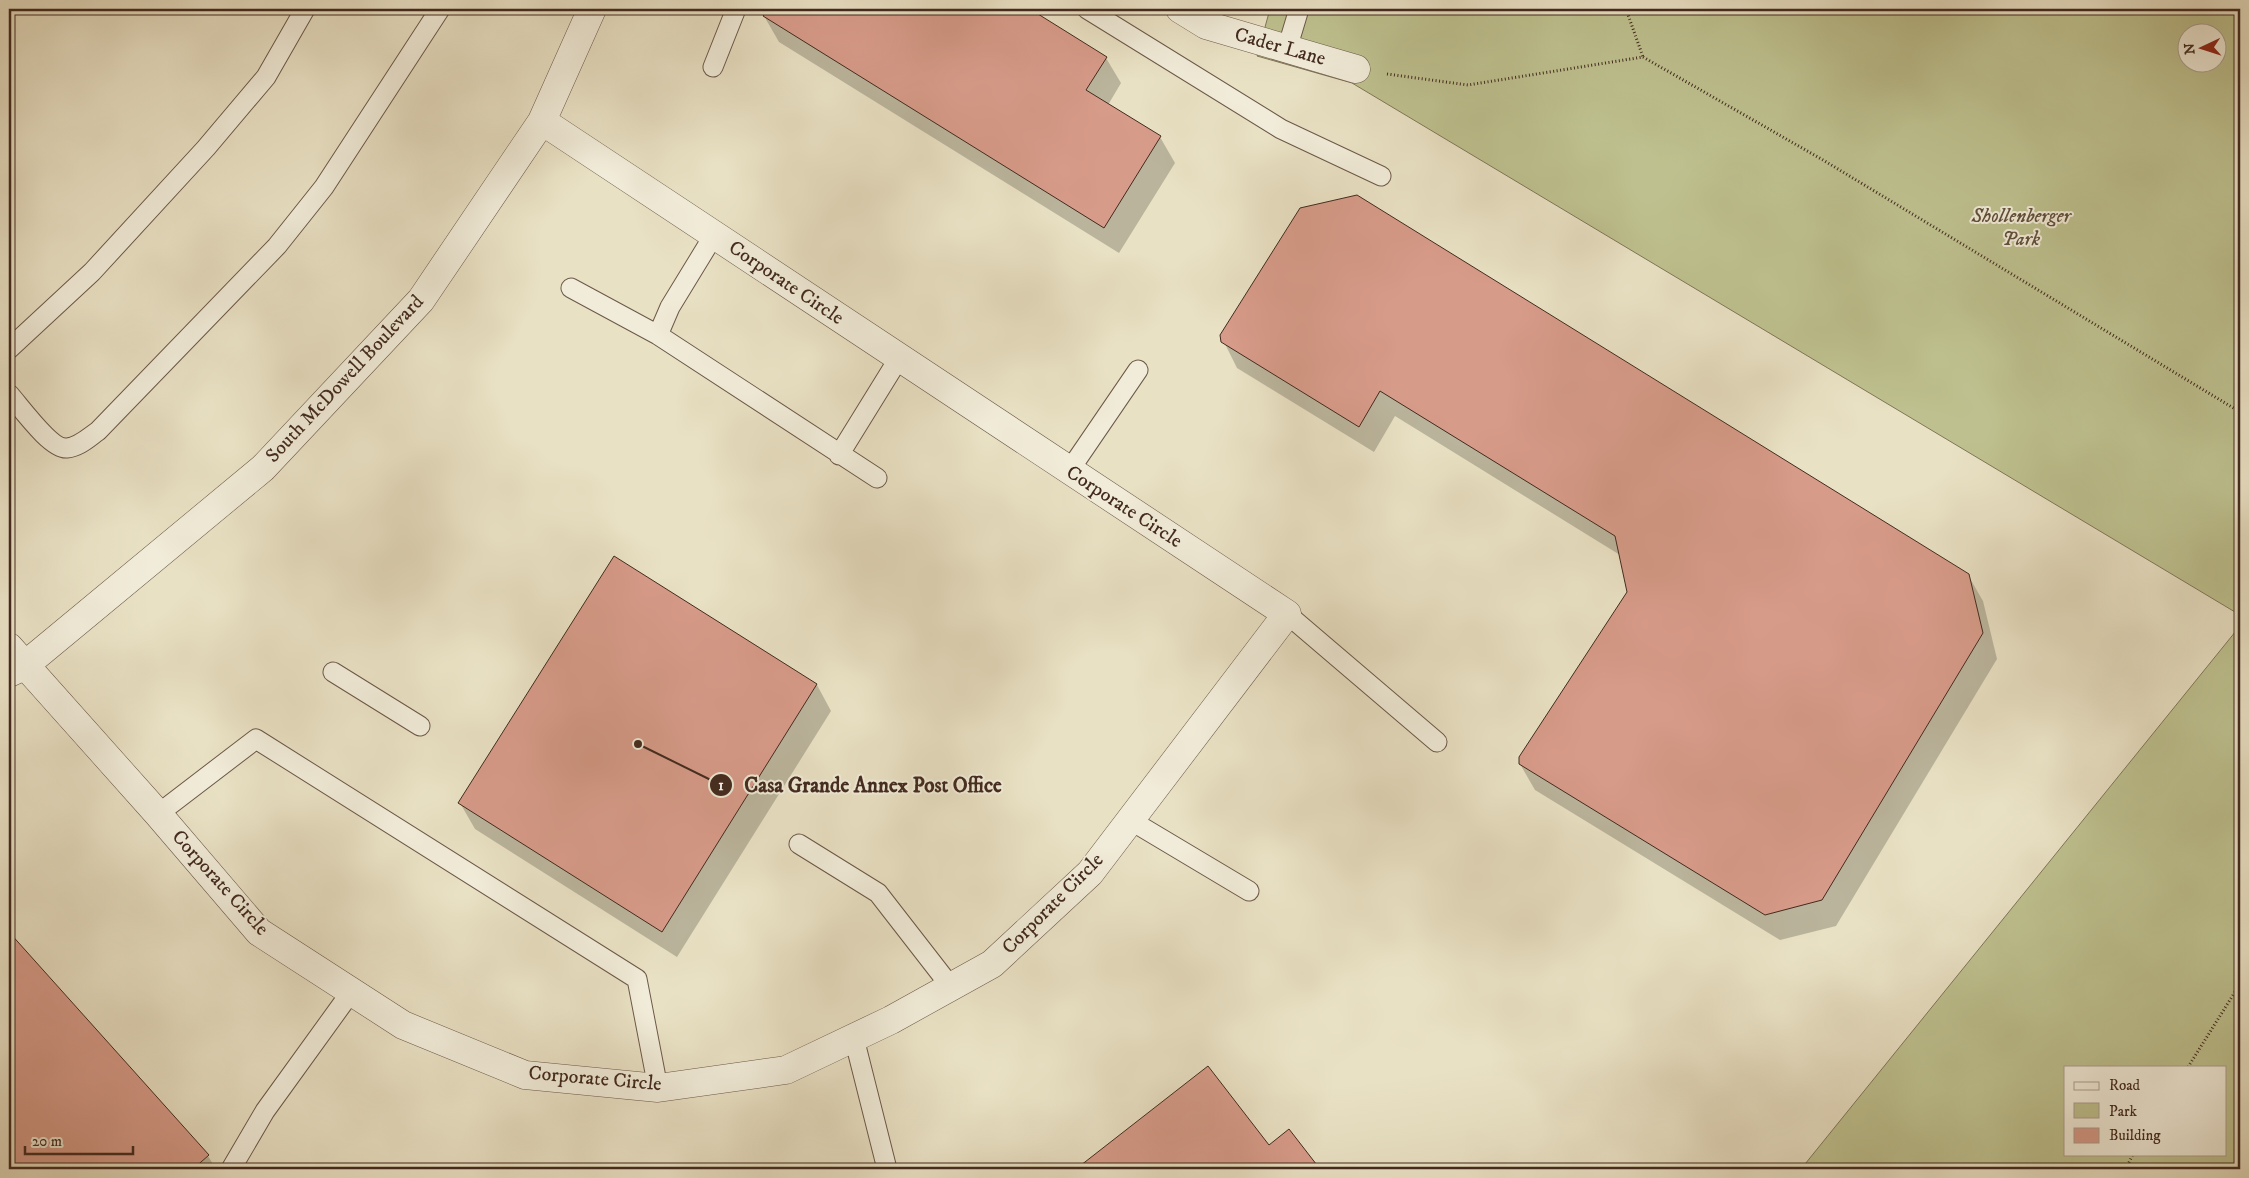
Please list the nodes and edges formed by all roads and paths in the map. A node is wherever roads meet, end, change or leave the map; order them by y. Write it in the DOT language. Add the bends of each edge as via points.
graph roads {
  1 [pos="305,9"];
  2 [pos="440,9"];
  3 [pos="592,9"];
  4 [pos="736,9"];
  5 [pos="1087,9"];
  6 [pos="1180,9"];
  7 [pos="1299,9"];
  8 [pos="1626,9"];
  9 [pos="1287,49"];
  10 [pos="1643,57"];
  11 [pos="713,67"];
  12 [pos="1356,69"];
  13 [pos="542,121"];
  14 [pos="1381,176"];
  15 [pos="714,235"];
  16 [pos="571,288"];
  17 [pos="658,335"];
  18 [pos="9,350"];
  19 [pos="899,358"];
  20 [pos="1138,370"];
  21 [pos="9,394"];
  22 [pos="2240,412"];
  23 [pos="839,455"];
  24 [pos="1069,471"];
  25 [pos="877,478"];
  26 [pos="1287,614"];
  27 [pos="14,662"];
  28 [pos="333,672"];
  29 [pos="420,726"];
  30 [pos="1437,742"];
  31 [pos="158,814"];
  32 [pos="1130,820"];
  33 [pos="799,844"];
  34 [pos="1249,891"];
  35 [pos="2240,984"];
  36 [pos="951,986"];
  37 [pos="352,992"];
  38 [pos="854,1038"];
  39 [pos="2189,1066"];
  40 [pos="658,1088"];
  41 [pos="2132,1156"];
  42 [pos="230,1169"];
  43 [pos="887,1169"];
  44 [pos="2126,1169"];
  1 -- 18 [label="lane" via="266,77 206,148 92,272"];
  2 -- 21 [label="lane" via="324,187 288,233 98,431 79,445 66,449 53,444"];
  3 -- 13 [label="street, South McDowell Boulevard"];
  4 -- 11 [label="lane"];
  5 -- 14 [label="lane" via="1281,129"];
  6 -- 9 [label="street, Cader Lane" via="1206,25"];
  7 -- 9 [label="lane"];
  8 -- 10 [label="path"];
  9 -- 12 [label="street, Cader Lane"];
  10 -- 12 [label="path" via="1468,85"];
  10 -- 22 [label="path" via="1823,160"];
  13 -- 15 [label="street, Corporate Circle"];
  13 -- 27 [label="street, South McDowell Boulevard" via="421,300 263,468"];
  15 -- 17 [label="lane" via="670,307"];
  15 -- 19 [label="street, Corporate Circle"];
  16 -- 17 [label="lane"];
  17 -- 23 [label="lane"];
  19 -- 23 [label="lane"];
  19 -- 24 [label="street, Corporate Circle"];
  20 -- 24 [label="lane"];
  23 -- 25 [label="lane"];
  24 -- 26 [label="street, Corporate Circle"];
  26 -- 30 [label="lane"];
  26 -- 32 [label="street, Corporate Circle"];
  27 -- 31 [label="street, Corporate Circle"];
  28 -- 29 [label="lane"];
  31 -- 37 [label="street, Corporate Circle" via="259,932"];
  31 -- 40 [label="lane" via="256,739 637,979"];
  32 -- 34 [label="lane"];
  32 -- 36 [label="street, Corporate Circle" via="1090,872 999,958"];
  33 -- 36 [label="lane" via="878,892"];
  35 -- 39 [label="path"];
  36 -- 38 [label="street, Corporate Circle"];
  37 -- 40 [label="street, Corporate Circle" via="403,1025 525,1075"];
  37 -- 42 [label="lane" via="265,1111"];
  38 -- 40 [label="street, Corporate Circle" via="786,1070"];
  38 -- 43 [label="lane"];
  41 -- 44 [label="path"];
}
